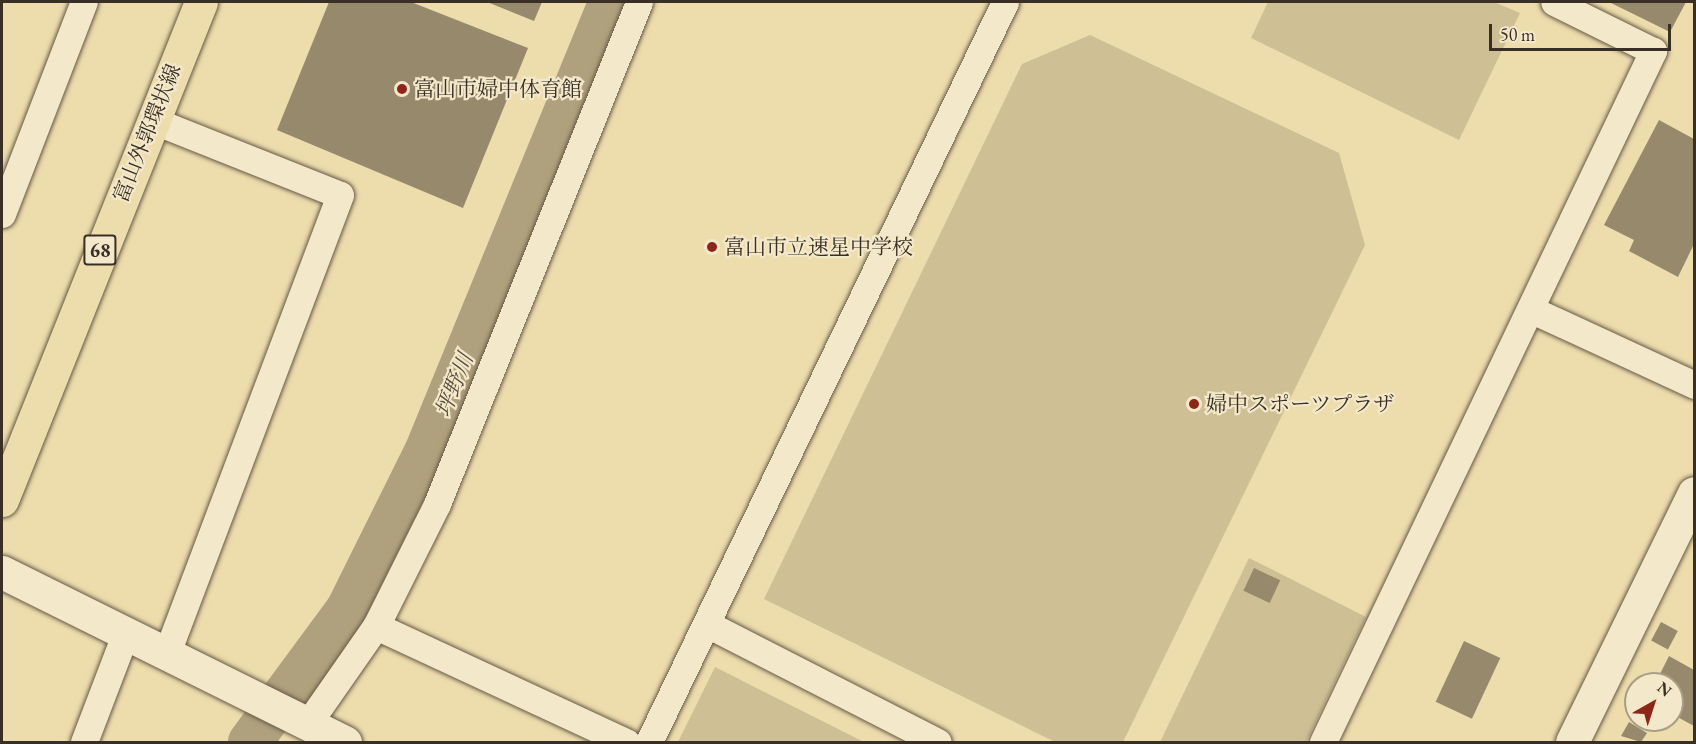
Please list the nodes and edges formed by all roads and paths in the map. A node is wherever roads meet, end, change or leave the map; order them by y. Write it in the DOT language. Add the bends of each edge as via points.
graph roads {
  1 [pos="84,2"];
  2 [pos="201,2"];
  3 [pos="639,2"];
  4 [pos="1005,2"];
  5 [pos="1554,2"];
  6 [pos="152,120"];
  7 [pos="2,214"];
  8 [pos="1532,310"];
  9 [pos="1695,385"];
  10 [pos="1695,493"];
  11 [pos="2,500"];
  12 [pos="2,572"];
  13 [pos="707,624"];
  14 [pos="376,626"];
  15 [pos="126,632"];
  16 [pos="168,651"];
  17 [pos="317,731"];
  18 [pos="84,742"];
  19 [pos="626,742"];
  20 [pos="649,742"];
  21 [pos="938,742"];
  22 [pos="1323,742"];
  23 [pos="1572,742"];
  1 -- 7 [label="street"];
  2 -- 6 [label="main road, 富山外郭環状線 / 68"];
  3 -- 14 [label="street" via="437,504"];
  4 -- 13 [label="street"];
  5 -- 8 [label="street" via="1653,51"];
  6 -- 11 [label="main road, 富山外郭環状線 / 68"];
  6 -- 16 [label="street" via="340,195"];
  8 -- 9 [label="street"];
  8 -- 22 [label="street"];
  10 -- 23 [label="street"];
  12 -- 15 [label="street"];
  13 -- 20 [label="street"];
  13 -- 21 [label="street"];
  14 -- 17 [label="street"];
  14 -- 19 [label="street"];
  15 -- 16 [label="street"];
  15 -- 18 [label="street"];
  16 -- 17 [label="street"];
}
